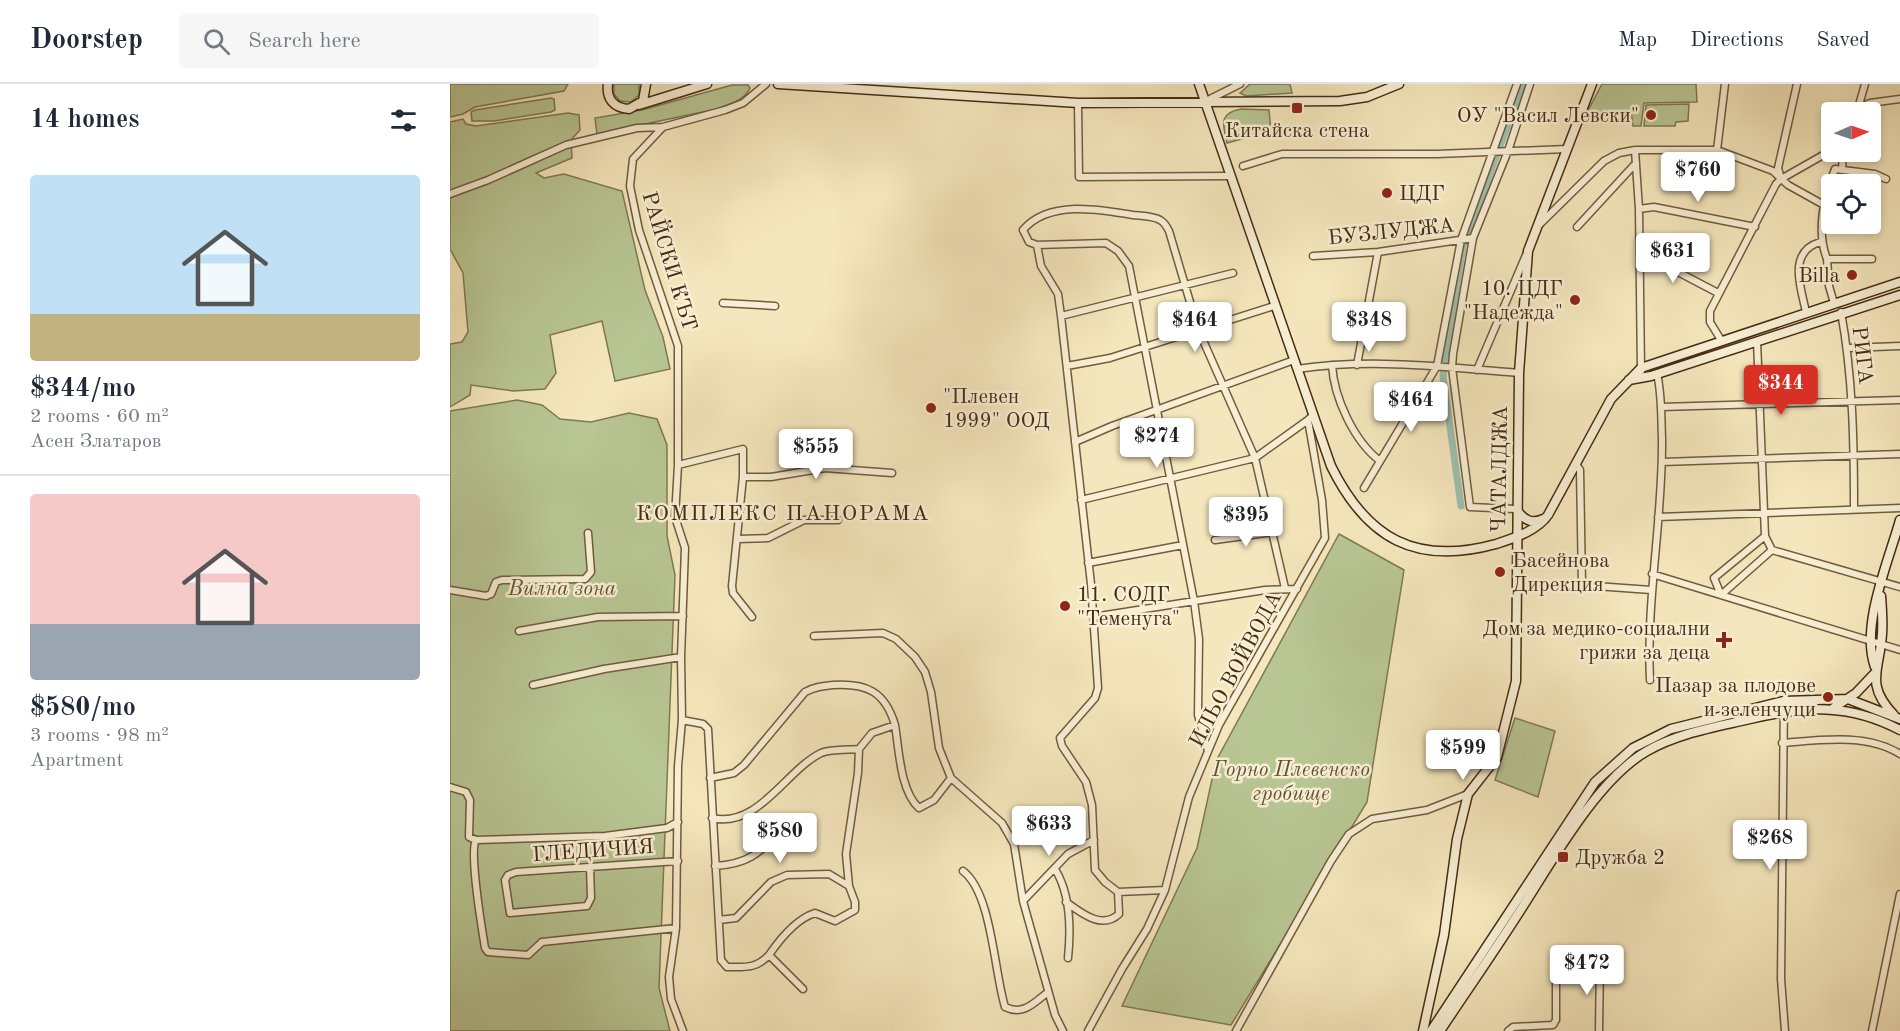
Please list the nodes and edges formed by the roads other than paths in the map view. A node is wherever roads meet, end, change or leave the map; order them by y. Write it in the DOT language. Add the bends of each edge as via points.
graph roads {
  1 [pos="608,84"];
  2 [pos="646,84"];
  3 [pos="707,84"];
  4 [pos="766,84"];
  5 [pos="778,84"];
  6 [pos="1199,84"];
  7 [pos="1240,84"];
  8 [pos="1399,84"];
  9 [pos="1517,84"];
  10 [pos="1530,84"];
  11 [pos="1592,84"];
  12 [pos="1725,84"];
  13 [pos="1797,84"];
  14 [pos="1865,84"];
  15 [pos="1900,99"];
  16 [pos="1205,101"];
  17 [pos="1860,102"];
  18 [pos="1878,102"];
  19 [pos="1078,103"];
  20 [pos="639,106"];
  21 [pos="663,127"];
  22 [pos="1567,149"];
  23 [pos="1635,150"];
  24 [pos="1718,150"];
  25 [pos="1495,151"];
  26 [pos="1506,151"];
  27 [pos="1821,156"];
  28 [pos="1842,162"];
  29 [pos="1636,163"];
  30 [pos="1243,166"];
  31 [pos="1842,170"];
  32 [pos="1833,174"];
  33 [pos="1229,176"];
  34 [pos="1781,179"];
  35 [pos="1886,179"];
  36 [pos="450,194"];
  37 [pos="1821,203"];
  38 [pos="1640,209"];
  39 [pos="1576,227"];
  40 [pos="1755,227"];
  41 [pos="1537,228"];
  42 [pos="1822,234"];
  43 [pos="1467,240"];
  44 [pos="1820,242"];
  45 [pos="1037,245"];
  46 [pos="1528,251"];
  47 [pos="1378,252"];
  48 [pos="1640,252"];
  49 [pos="1313,256"];
  50 [pos="1827,259"];
  51 [pos="1872,259"];
  52 [pos="1233,273"];
  53 [pos="1900,282"];
  54 [pos="1183,285"];
  55 [pos="1718,293"];
  56 [pos="1900,295"];
  57 [pos="1134,297"];
  58 [pos="723,303"];
  59 [pos="1834,303"];
  60 [pos="775,306"];
  61 [pos="1274,306"];
  62 [pos="1806,312"];
  63 [pos="1841,312"];
  64 [pos="1061,316"];
  65 [pos="1198,329"];
  66 [pos="1721,340"];
  67 [pos="1756,340"];
  68 [pos="1900,346"];
  69 [pos="1143,347"];
  70 [pos="1701,347"];
  71 [pos="1848,348"];
  72 [pos="1705,358"];
  73 [pos="1295,364"];
  74 [pos="1332,365"];
  75 [pos="1357,365"];
  76 [pos="1067,366"];
  77 [pos="1445,367"];
  78 [pos="1641,368"];
  79 [pos="1477,370"];
  80 [pos="1519,373"];
  81 [pos="1657,374"];
  82 [pos="1642,378"];
  83 [pos="1629,380"];
  84 [pos="1222,387"];
  85 [pos="1900,399"];
  86 [pos="1852,402"];
  87 [pos="1759,405"];
  88 [pos="1661,407"];
  89 [pos="1156,410"];
  90 [pos="1310,418"];
  91 [pos="1075,442"];
  92 [pos="1900,454"];
  93 [pos="1854,455"];
  94 [pos="1254,458"];
  95 [pos="1763,459"];
  96 [pos="1380,461"];
  97 [pos="1662,462"];
  98 [pos="1576,464"];
  99 [pos="678,465"];
  100 [pos="892,473"];
  101 [pos="743,477"];
  102 [pos="1171,479"];
  103 [pos="1364,488"];
  104 [pos="1081,500"];
  105 [pos="1900,508"];
  106 [pos="1516,509"];
  107 [pos="1854,509"];
  108 [pos="1765,513"];
  109 [pos="1548,515"];
  110 [pos="1658,517"];
  111 [pos="838,520"];
  112 [pos="1900,520"];
  113 [pos="1274,532"];
  114 [pos="1898,532"];
  115 [pos="588,533"];
  116 [pos="1516,537"];
  117 [pos="1765,537"];
  118 [pos="738,539"];
  119 [pos="1215,540"];
  120 [pos="1183,545"];
  121 [pos="1772,550"];
  122 [pos="1088,563"];
  123 [pos="1652,574"];
  124 [pos="1882,584"];
  125 [pos="1900,587"];
  126 [pos="1285,588"];
  127 [pos="1297,589"];
  128 [pos="450,590"];
  129 [pos="1651,590"];
  130 [pos="1721,595"];
  131 [pos="1194,601"];
  132 [pos="683,616"];
  133 [pos="752,617"];
  134 [pos="1093,617"];
  135 [pos="519,631"];
  136 [pos="814,636"];
  137 [pos="1871,642"];
  138 [pos="1881,644"];
  139 [pos="1900,650"];
  140 [pos="681,657"];
  141 [pos="1875,670"];
  142 [pos="1650,680"];
  143 [pos="533,685"];
  144 [pos="1848,699"];
  145 [pos="1784,701"];
  146 [pos="1832,709"];
  147 [pos="1784,711"];
  148 [pos="1898,719"];
  149 [pos="682,720"];
  150 [pos="896,725"];
  151 [pos="1900,730"];
  152 [pos="1782,743"];
  153 [pos="859,749"];
  154 [pos="1208,751"];
  155 [pos="1900,754"];
  156 [pos="710,778"];
  157 [pos="951,778"];
  158 [pos="450,787"];
  159 [pos="1468,794"];
  160 [pos="712,818"];
  161 [pos="678,822"];
  162 [pos="782,830"];
  163 [pos="476,840"];
  164 [pos="1094,840"];
  165 [pos="678,861"];
  166 [pos="715,866"];
  167 [pos="590,867"];
  168 [pos="1055,869"];
  169 [pos="963,871"];
  170 [pos="849,886"];
  171 [pos="1165,890"];
  172 [pos="1118,892"];
  173 [pos="1900,894"];
  174 [pos="1023,902"];
  175 [pos="1066,902"];
  176 [pos="719,920"];
  177 [pos="675,928"];
  178 [pos="769,955"];
  179 [pos="1068,958"];
  180 [pos="803,989"];
  181 [pos="1048,992"];
  182 [pos="682,1031"];
  183 [pos="1062,1031"];
  184 [pos="1088,1031"];
  185 [pos="1236,1031"];
  186 [pos="1423,1031"];
  187 [pos="1431,1031"];
  188 [pos="1440,1031"];
  189 [pos="1508,1031"];
  190 [pos="1599,1031"];
  191 [pos="1785,1031"];
  192 [pos="1872,1031"];
  1 -- 20 [label="street" via="610,100 618,107"];
  2 -- 20 [label="street" via="646,96"];
  3 -- 20 [label="street"];
  4 -- 21 [label="street" via="734,107"];
  5 -- 19 [label="street"];
  6 -- 16 [label="street"];
  7 -- 16 [label="street"];
  8 -- 16 [label="street" via="1355,100"];
  9 -- 25 [label="street"];
  10 -- 26 [label="street"];
  11 -- 22 [label="street, ЧАТАЛДЖА"];
  12 -- 24 [label="street"];
  13 -- 34 [label="street" via="1778,168"];
  14 -- 17 [label="street"];
  15 -- 18 [label="street"];
  16 -- 19 [label="street"];
  16 -- 33 [label="street"];
  19 -- 33 [label="street" via="1079,177"];
  21 -- 36 [label="street" via="637,128 566,145"];
  21 -- 99 [label="street, РАЙСКИ КЪТ" via="633,159 630,186 639,230 678,346"];
  22 -- 26 [label="street"];
  22 -- 41 [label="street, ЧАТАЛДЖА"];
  23 -- 24 [label="street"];
  23 -- 29 [label="street"];
  23 -- 41 [label="street" via="1604,161"];
  24 -- 34 [label="street" via="1773,171"];
  25 -- 26 [label="street"];
  25 -- 30 [label="street" via="1282,154"];
  25 -- 43 [label="street"];
  26 -- 43 [label="street"];
  27 -- 34 [label="street"];
  28 -- 31 [label="street"];
  29 -- 38 [label="street"];
  29 -- 39 [label="street"];
  31 -- 32 [label="street" via="1835,169"];
  31 -- 35 [label="street"];
  33 -- 61 [label="street"];
  34 -- 37 [label="street"];
  34 -- 40 [label="street"];
  38 -- 40 [label="street" via="1654,207"];
  38 -- 48 [label="street"];
  40 -- 55 [label="street"];
  41 -- 46 [label="street, ЧАТАЛДЖА"];
  42 -- 44 [label="street"];
  43 -- 47 [label="street, БУЗЛУДЖА"];
  43 -- 77 [label="street"];
  43 -- 77 [label="street"];
  44 -- 50 [label="street"];
  44 -- 62 [label="street" via="1802,255 1798,264"];
  45 -- 54 [label="street" via="1029,242 1023,230 1054,212 1076,209 1160,220 1169,231"];
  45 -- 57 [label="street" via="1106,243 1129,266"];
  45 -- 64 [label="street" via="1041,266 1058,294"];
  46 -- 79 [label="street, ЧАТАЛДЖА"];
  46 -- 80 [label="street, ЧАТАЛДЖА"];
  47 -- 49 [label="street, БУЗЛУДЖА"];
  47 -- 75 [label="street"];
  48 -- 55 [label="street"];
  48 -- 78 [label="street"];
  50 -- 51 [label="street"];
  50 -- 59 [label="street"];
  52 -- 54 [label="street"];
  53 -- 59 [label="street"];
  54 -- 57 [label="street"];
  54 -- 65 [label="street"];
  55 -- 66 [label="street" via="1710,322"];
  56 -- 63 [label="street"];
  57 -- 64 [label="street"];
  57 -- 69 [label="street"];
  58 -- 60 [label="street"];
  59 -- 62 [label="street"];
  61 -- 65 [label="street"];
  61 -- 73 [label="street"];
  62 -- 66 [label="street"];
  63 -- 67 [label="street"];
  63 -- 71 [label="street, РИГА"];
  64 -- 76 [label="street"];
  65 -- 69 [label="street"];
  65 -- 84 [label="street"];
  66 -- 70 [label="street"];
  67 -- 72 [label="street"];
  67 -- 87 [label="street"];
  68 -- 71 [label="street"];
  69 -- 76 [label="street"];
  69 -- 89 [label="street"];
  70 -- 72 [label="street"];
  70 -- 78 [label="street"];
  71 -- 86 [label="street, РИГА"];
  72 -- 81 [label="street"];
  73 -- 74 [label="street"];
  73 -- 84 [label="street"];
  73 -- 90 [label="street"];
  74 -- 75 [label="street"];
  74 -- 96 [label="street" via="1339,401 1368,450"];
  75 -- 77 [label="street"];
  76 -- 91 [label="street"];
  77 -- 79 [label="street"];
  77 -- 96 [label="street"];
  77 -- 106 [label="street" via="1470,507"];
  78 -- 82 [label="street"];
  78 -- 83 [label="street"];
  79 -- 80 [label="street"];
  80 -- 106 [label="street, ЧАТАЛДЖА"];
  81 -- 82 [label="street"];
  81 -- 88 [label="street"];
  82 -- 83 [label="street"];
  83 -- 98 [label="street" via="1611,399"];
  84 -- 89 [label="street"];
  84 -- 94 [label="street"];
  85 -- 86 [label="street"];
  86 -- 87 [label="street"];
  86 -- 93 [label="street, РИГА"];
  87 -- 88 [label="street"];
  87 -- 95 [label="street"];
  88 -- 97 [label="street"];
  89 -- 91 [label="street"];
  89 -- 102 [label="street"];
  90 -- 94 [label="street"];
  90 -- 116 [label="street" via="1346,494 1364,517 1392,540 1446,553"];
  90 -- 127 [label="street, ИЛЬО ВОЙВОДА" via="1325,538"];
  91 -- 104 [label="street"];
  92 -- 93 [label="street"];
  93 -- 95 [label="street"];
  93 -- 107 [label="street, РИГА"];
  94 -- 102 [label="street"];
  94 -- 113 [label="street"];
  95 -- 97 [label="street"];
  95 -- 108 [label="street"];
  96 -- 103 [label="street"];
  97 -- 110 [label="street"];
  98 -- 109 [label="street"];
  98 -- 129 [label="street" via="1580,470 1582,585"];
  99 -- 101 [label="street" via="743,449"];
  99 -- 132 [label="street, РАЙСКИ КЪТ" via="675,517 685,548"];
  100 -- 101 [label="street" via="825,468 771,477"];
  101 -- 118 [label="street"];
  102 -- 104 [label="street"];
  102 -- 120 [label="street"];
  104 -- 122 [label="street"];
  105 -- 107 [label="street"];
  106 -- 109 [label="street" via="1531,521"];
  106 -- 116 [label="street, ЧАТАЛДЖА"];
  107 -- 108 [label="street"];
  108 -- 110 [label="street"];
  108 -- 117 [label="street"];
  109 -- 116 [label="street" via="1538,526"];
  110 -- 123 [label="street"];
  111 -- 118 [label="street" via="804,520 768,538"];
  112 -- 114 [label="street"];
  113 -- 119 [label="street"];
  113 -- 126 [label="street"];
  114 -- 124 [label="street"];
  115 -- 128 [label="street" via="591,572 585,579 502,580 486,596"];
  116 -- 159 [label="street, ЧАТАЛДЖА" via="1513,700 1497,757"];
  117 -- 121 [label="street"];
  117 -- 130 [label="street" via="1714,578"];
  118 -- 133 [label="street" via="733,593"];
  120 -- 122 [label="street"];
  120 -- 131 [label="street"];
  121 -- 124 [label="street"];
  121 -- 130 [label="street"];
  122 -- 134 [label="street"];
  123 -- 129 [label="street"];
  123 -- 130 [label="street"];
  124 -- 125 [label="street"];
  124 -- 137 [label="street" via="1874,610"];
  124 -- 138 [label="street"];
  126 -- 127 [label="street"];
  126 -- 131 [label="street"];
  127 -- 154 [label="street, ИЛЬО ВОЙВОДА"];
  129 -- 142 [label="street"];
  130 -- 137 [label="street"];
  131 -- 134 [label="street"];
  131 -- 154 [label="street" via="1199,639 1198,715"];
  132 -- 135 [label="street" via="598,617"];
  132 -- 140 [label="street, РАЙСКИ КЪТ"];
  134 -- 164 [label="street" via="1098,688 1095,699 1060,738 1086,782"];
  136 -- 157 [label="street" via="883,633 915,657 931,692 939,748"];
  137 -- 138 [label="street"];
  137 -- 141 [label="street"];
  138 -- 139 [label="street"];
  138 -- 141 [label="street"];
  140 -- 143 [label="street"];
  140 -- 149 [label="street, РАЙСКИ КЪТ"];
  141 -- 144 [label="street" via="1869,682"];
  141 -- 148 [label="street" via="1882,701"];
  144 -- 145 [label="street"];
  144 -- 146 [label="street"];
  144 -- 148 [label="street"];
  145 -- 147 [label="street"];
  145 -- 187 [label="street" via="1663,732 1633,748 1607,769 1584,797"];
  146 -- 147 [label="street"];
  146 -- 151 [label="street"];
  147 -- 152 [label="street"];
  147 -- 188 [label="street" via="1671,740 1629,764 1590,808"];
  149 -- 156 [label="street" via="703,724 708,729"];
  149 -- 161 [label="street, РАЙСКИ КЪТ"];
  150 -- 153 [label="street" via="872,733"];
  150 -- 156 [label="street" via="890,708 864,687 814,687 805,692 744,765 734,773"];
  150 -- 157 [label="street" via="912,802 919,808 934,800"];
  152 -- 155 [label="street" via="1867,740"];
  152 -- 191 [label="street" via="1780,980"];
  153 -- 160 [label="street" via="823,752 801,766 770,798 744,813"];
  153 -- 170 [label="street" via="846,854"];
  154 -- 171 [label="street, ИЛЬО ВОЙВОДА" via="1190,797"];
  156 -- 160 [label="street"];
  157 -- 174 [label="street" via="1002,823 1014,844"];
  158 -- 163 [label="street" via="466,792 470,800 469,837"];
  159 -- 185 [label="street" via="1427,810 1372,819 1349,834"];
  159 -- 186 [label="street, ЧАТАЛДЖА"];
  160 -- 166 [label="street"];
  161 -- 163 [label="street" via="667,828 604,836"];
  161 -- 165 [label="street, РАЙСКИ КЪТ"];
  162 -- 166 [label="street" via="748,861"];
  163 -- 177 [label="street" via="472,846 474,867 488,952 528,955 542,942"];
  164 -- 168 [label="street" via="1068,854"];
  164 -- 172 [label="street" via="1095,870"];
  165 -- 167 [label="street, ГЛЕДИЧИЯ"];
  165 -- 177 [label="street, РАЙСКИ КЪТ"];
  166 -- 176 [label="street"];
  167 -- 167 [label="street, ГЛЕДИЧИЯ" via="511,873 505,880 509,910 515,914 587,906 591,898"];
  168 -- 174 [label="street"];
  168 -- 175 [label="street"];
  169 -- 181 [label="street" via="972,879 982,906 1005,1007 1023,1011"];
  170 -- 176 [label="street" via="829,874 787,875 771,882 736,918"];
  170 -- 178 [label="street" via="855,910 835,921 815,913 806,916"];
  171 -- 172 [label="street"];
  171 -- 184 [label="street, ИЛЬО ВОЙВОДА"];
  172 -- 175 [label="street" via="1119,914 1113,920 1089,918"];
  173 -- 192 [label="street"];
  174 -- 181 [label="street"];
  175 -- 179 [label="street" via="1071,930"];
  176 -- 178 [label="street" via="723,965 761,967"];
  177 -- 182 [label="street, РАЙСКИ КЪТ" via="669,977 671,999"];
  178 -- 180 [label="street"];
  181 -- 183 [label="street"];
  189 -- 190 [label="street" via="1513,1027 1553,1025 1556,972 1560,965 1600,961"];
}
